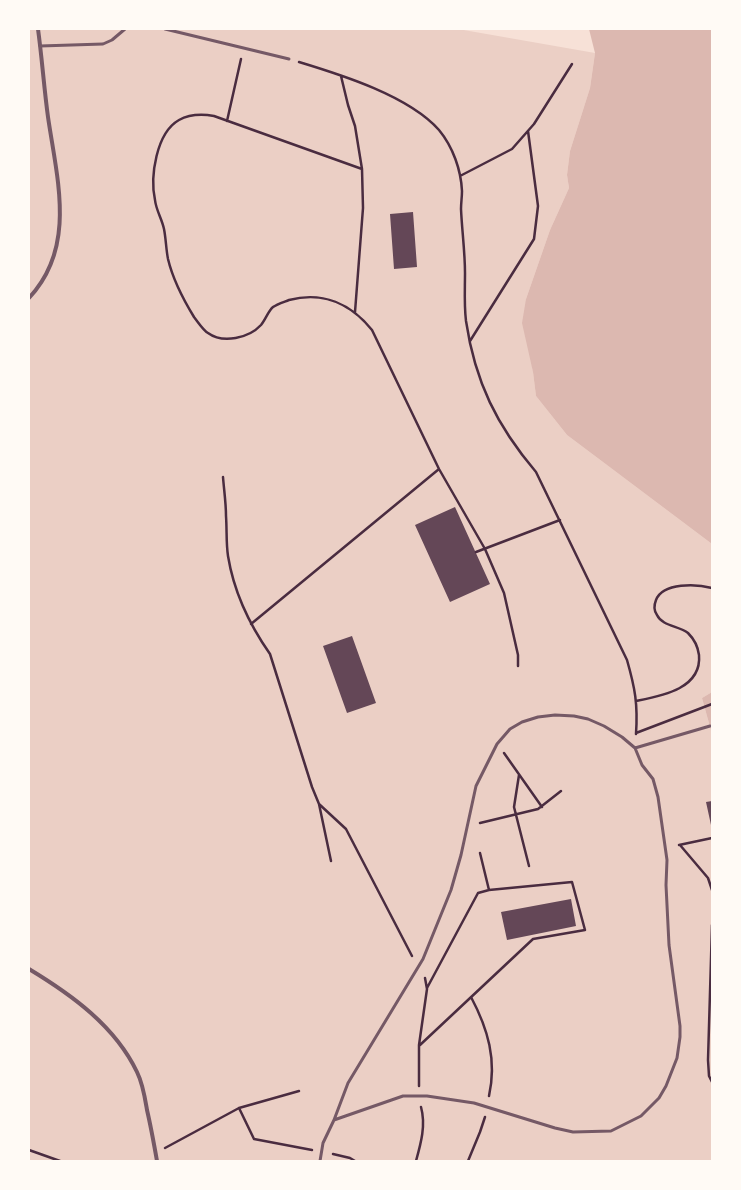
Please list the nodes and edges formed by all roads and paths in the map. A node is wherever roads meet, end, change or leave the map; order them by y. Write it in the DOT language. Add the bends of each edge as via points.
graph roads {
  1 [pos="38,29"];
  2 [pos="125,29"];
  3 [pos="165,29"];
  4 [pos="40,46"];
  5 [pos="243,48"];
  6 [pos="289,59"];
  7 [pos="572,64"];
  8 [pos="341,76"];
  9 [pos="227,121"];
  10 [pos="528,131"];
  11 [pos="362,169"];
  12 [pos="460,176"];
  13 [pos="29,298"];
  14 [pos="355,312"];
  15 [pos="470,342"];
  16 [pos="439,469"];
  17 [pos="223,477"];
  18 [pos="560,520"];
  19 [pos="485,549"];
  20 [pos="476,552"];
  21 [pos="712,588"];
  22 [pos="251,624"];
  23 [pos="518,666"];
  24 [pos="636,701"];
  25 [pos="712,704"];
  26 [pos="710,726"];
  27 [pos="636,733"];
  28 [pos="498,744"];
  29 [pos="635,748"];
  30 [pos="520,775"];
  31 [pos="561,791"];
  32 [pos="319,804"];
  33 [pos="542,807"];
  34 [pos="515,815"];
  35 [pos="467,826"];
  36 [pos="712,838"];
  37 [pos="680,845"];
  38 [pos="665,849"];
  39 [pos="480,853"];
  40 [pos="331,862"];
  41 [pos="529,866"];
  42 [pos="489,890"];
  43 [pos="712,890"];
  44 [pos="712,925"];
  45 [pos="418,967"];
  46 [pos="29,969"];
  47 [pos="427,989"];
  48 [pos="471,997"];
  49 [pos="419,1045"];
  50 [pos="712,1082"];
  51 [pos="299,1091"];
  52 [pos="418,1096"];
  53 [pos="487,1107"];
  54 [pos="239,1108"];
  55 [pos="334,1120"];
  56 [pos="29,1150"];
  57 [pos="322,1152"];
  58 [pos="156,1153"];
  59 [pos="60,1161"];
  60 [pos="157,1161"];
  61 [pos="320,1161"];
  62 [pos="355,1161"];
  63 [pos="416,1161"];
  64 [pos="468,1161"];
  1 -- 4 [label="street"];
  2 -- 4 [label="lane" via="103,44"];
  3 -- 5 [label="lane"];
  4 -- 13 [label="street" via="60,202 56,252 49,270"];
  5 -- 6 [label="lane"];
  5 -- 9 [label="path"];
  6 -- 8 [label="path"];
  7 -- 10 [label="path"];
  8 -- 11 [label="path" via="355,126"];
  8 -- 12 [label="path" via="400,101 428,119 449,145"];
  9 -- 11 [label="path"];
  9 -- 14 [label="path" via="203,114 192,115 178,121 171,126 165,136 156,158 153,187 155,201 164,228 174,278 191,312 208,333 229,338 251,333 267,318 271,308 296,298 321,298 345,305"];
  10 -- 12 [label="path" via="512,149"];
  10 -- 15 [label="path" via="538,206 534,239"];
  11 -- 14 [label="path" via="363,208"];
  12 -- 15 [label="path" via="464,296"];
  14 -- 16 [label="path" via="372,330"];
  15 -- 18 [label="path" via="475,365 494,411 506,433 536,472"];
  16 -- 19 [label="path"];
  16 -- 22 [label="path"];
  17 -- 22 [label="path" via="227,549 238,596"];
  18 -- 19 [label="path"];
  18 -- 24 [label="path" via="627,660"];
  19 -- 20 [label="path"];
  19 -- 23 [label="path" via="504,593 518,655"];
  21 -- 24 [label="path" via="697,585 678,587 662,592 658,597 655,603 656,615 660,620 689,634 698,650 698,664 691,678 677,690"];
  22 -- 32 [label="path" via="270,654"];
  24 -- 27 [label="path"];
  25 -- 27 [label="path"];
  26 -- 29 [label="lane"];
  27 -- 29 [label="path"];
  28 -- 29 [label="lane" via="510,729 522,722 554,715 588,719 622,737"];
  28 -- 30 [label="path"];
  28 -- 35 [label="lane" via="476,786"];
  29 -- 38 [label="lane" via="642,765 653,779"];
  30 -- 33 [label="path"];
  30 -- 34 [label="path"];
  31 -- 33 [label="path"];
  32 -- 40 [label="path"];
  32 -- 45 [label="path" via="346,829"];
  33 -- 34 [label="path"];
  34 -- 35 [label="path"];
  34 -- 41 [label="path"];
  35 -- 45 [label="lane" via="451,890"];
  36 -- 37 [label="path"];
  37 -- 38 [label="path"];
  37 -- 43 [label="path" via="708,878"];
  38 -- 53 [label="lane" via="669,945 680,1037 677,1058 659,1098 641,1116 611,1131 596,1132 573,1132 555,1128"];
  39 -- 42 [label="path"];
  42 -- 47 [label="path" via="478,893"];
  42 -- 48 [label="path" via="572,882 585,930 533,939"];
  44 -- 50 [label="path" via="708,1060"];
  45 -- 47 [label="path"];
  45 -- 55 [label="lane" via="348,1083"];
  46 -- 58 [label="street" via="74,998 118,1040 138,1073"];
  47 -- 49 [label="path"];
  48 -- 49 [label="path"];
  48 -- 53 [label="path" via="485,1028 491,1054 492,1072"];
  49 -- 52 [label="path"];
  51 -- 54 [label="path"];
  52 -- 53 [label="lane"];
  52 -- 55 [label="lane" via="403,1096"];
  52 -- 63 [label="path" via="423,1123 421,1145"];
  53 -- 64 [label="path"];
  54 -- 57 [label="path" via="254,1139"];
  54 -- 58 [label="path"];
  55 -- 57 [label="lane" via="323,1143"];
  56 -- 59 [label="path"];
  57 -- 61 [label="lane"];
  57 -- 62 [label="path"];
  58 -- 60 [label="street"];
}
